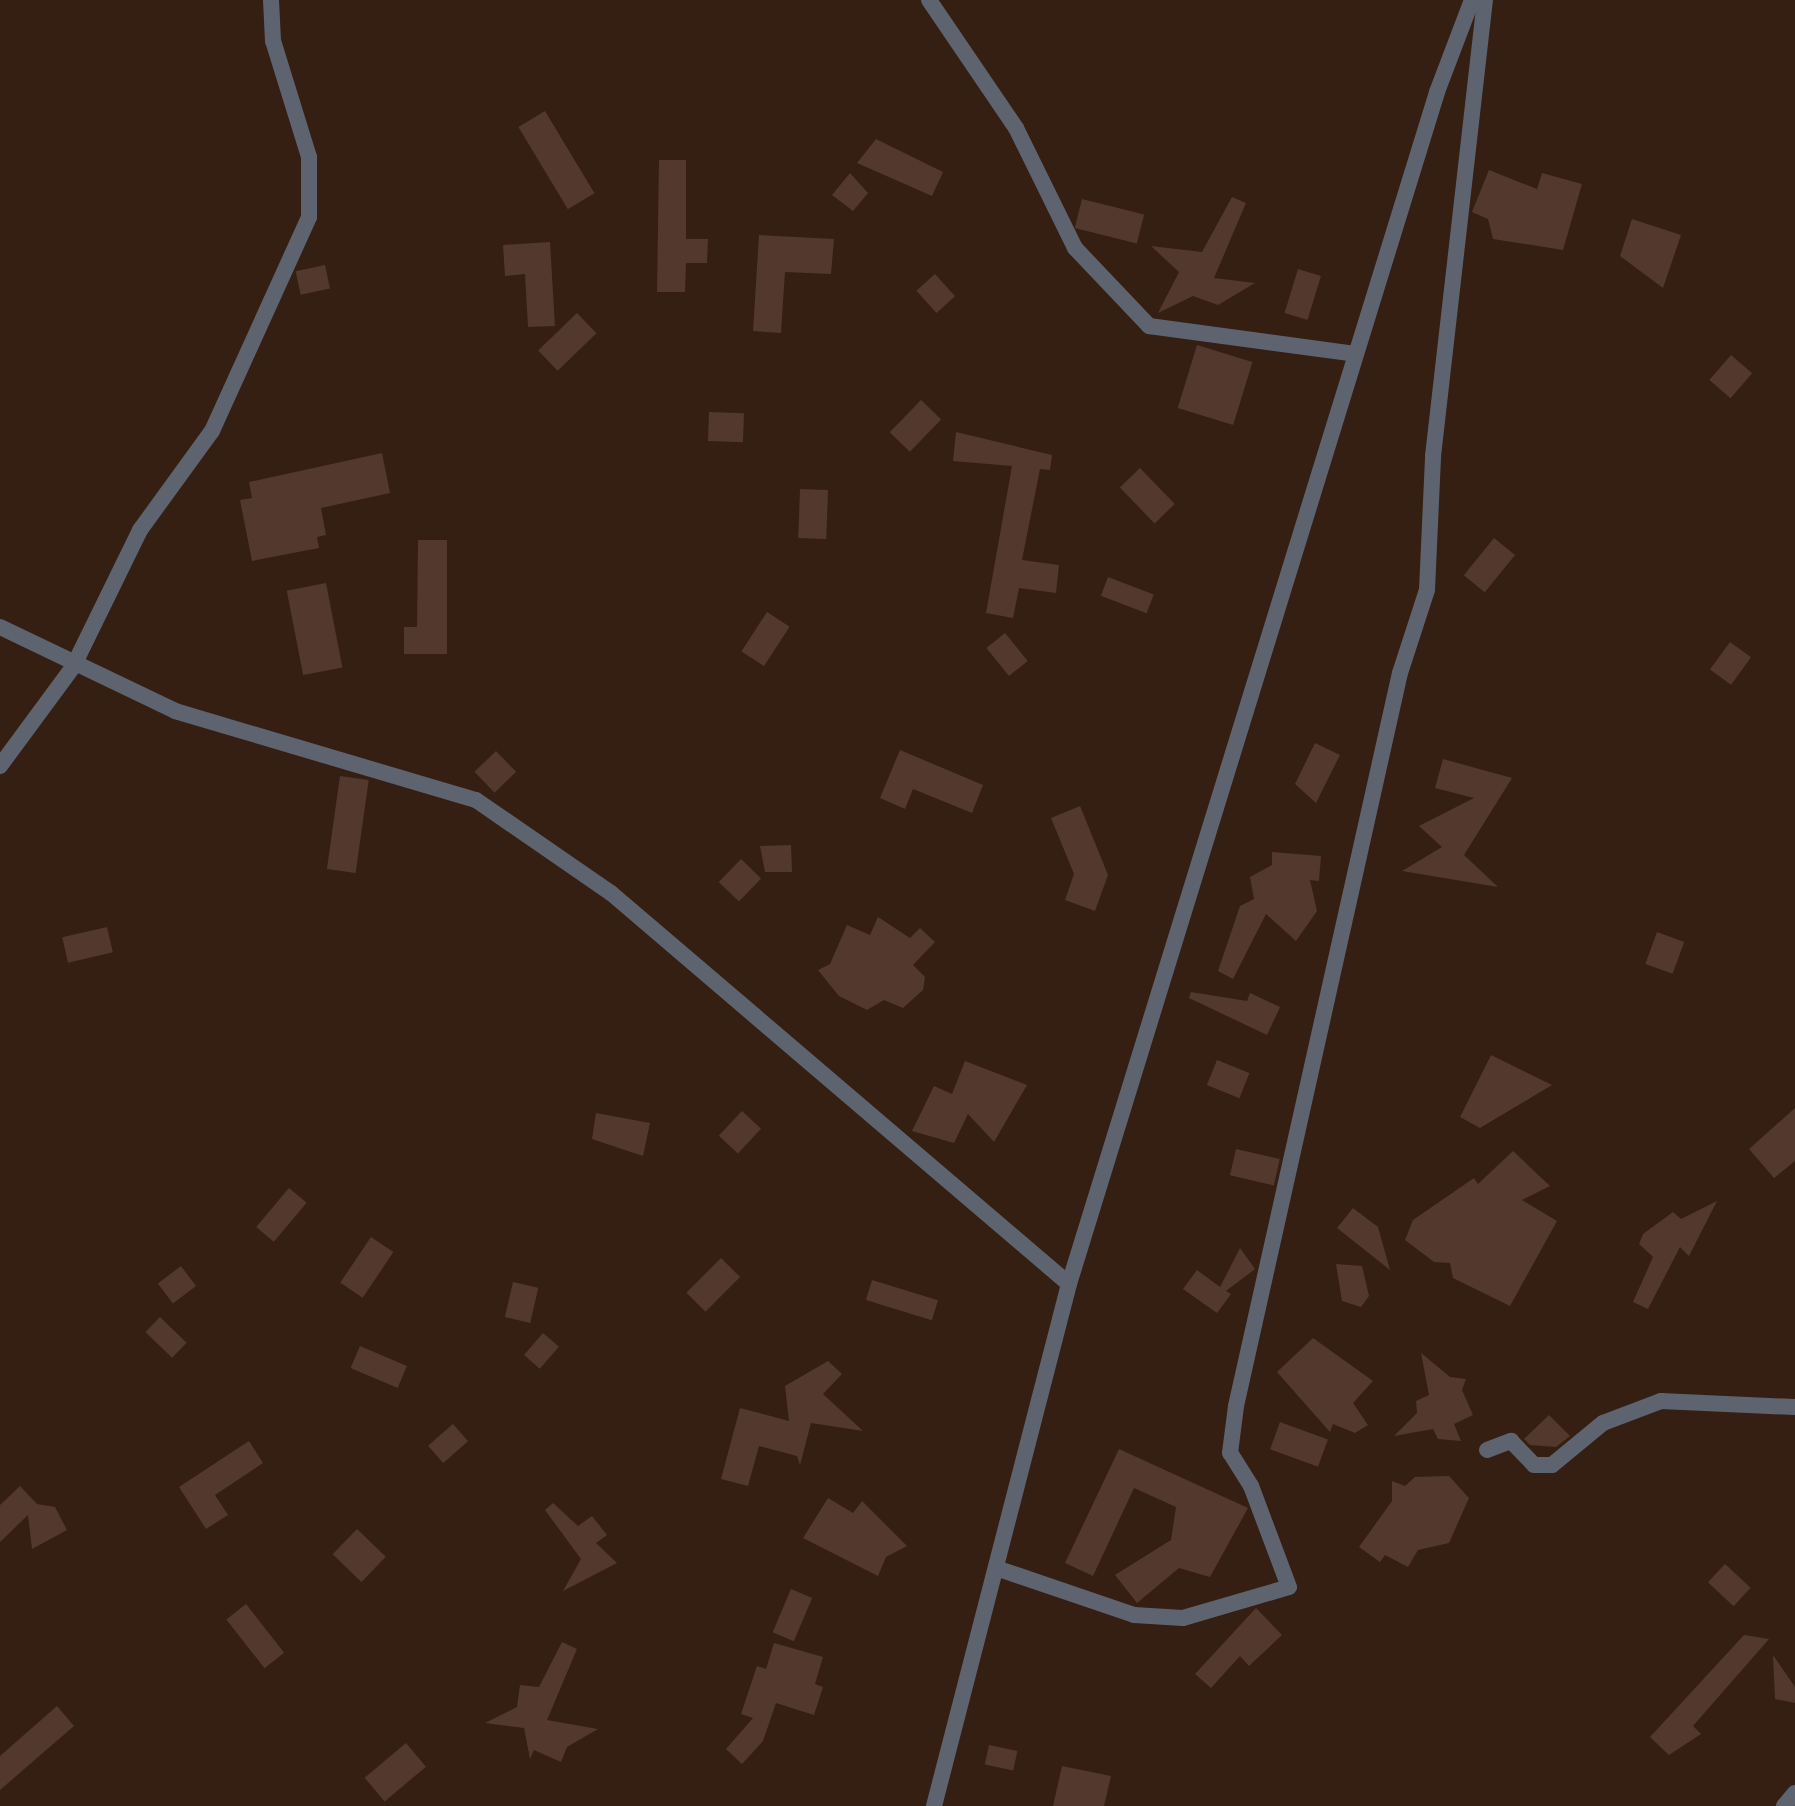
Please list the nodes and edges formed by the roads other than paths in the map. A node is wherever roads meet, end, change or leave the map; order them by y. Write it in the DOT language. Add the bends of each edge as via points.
graph roads {
  1 [pos="271,0"];
  2 [pos="929,0"];
  3 [pos="1472,0"];
  4 [pos="1485,0"];
  5 [pos="1355,354"];
  6 [pos="0,627"];
  7 [pos="73,667"];
  8 [pos="0,766"];
  9 [pos="1069,1284"];
  10 [pos="1795,1407"];
  11 [pos="1487,1450"];
  12 [pos="996,1568"];
  13 [pos="1795,1793"];
  14 [pos="934,1806"];
  15 [pos="1784,1806"];
  1 -- 7 [label="street" via="273,41 309,157 309,217 212,431 140,530"];
  2 -- 5 [label="street" via="1016,128 1075,248 1149,326"];
  3 -- 5 [label="street"];
  4 -- 12 [label="street" via="1433,456 1427,590 1400,673 1230,1453 1251,1486 1289,1587 1183,1618 1134,1615"];
  5 -- 9 [label="street"];
  6 -- 7 [label="street"];
  7 -- 8 [label="street"];
  7 -- 9 [label="street" via="300,752 476,800 611,893"];
  9 -- 12 [label="street"];
  10 -- 11 [label="street" via="1661,1401 1603,1423 1552,1465 1534,1465 1511,1441"];
  12 -- 14 [label="street"];
  13 -- 15 [label="street"];
}
